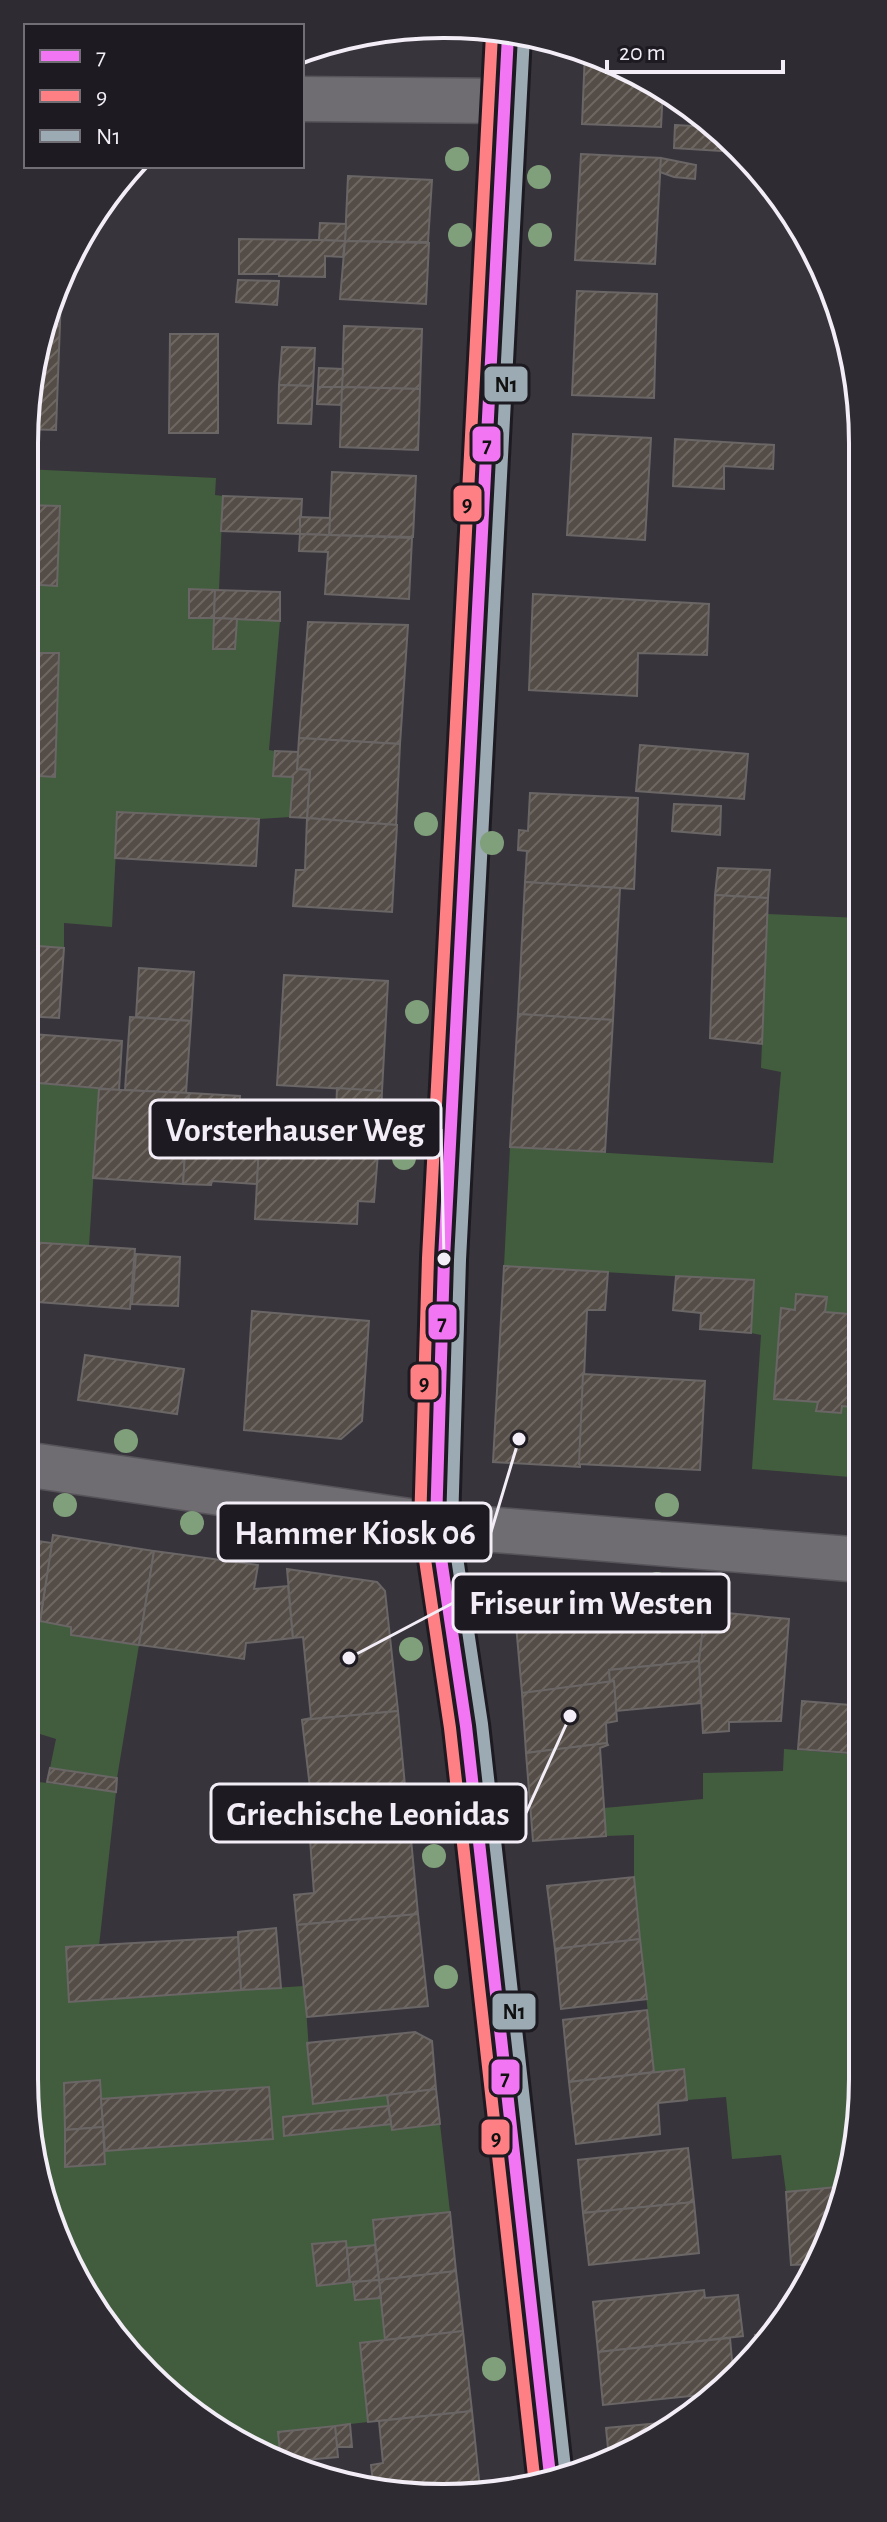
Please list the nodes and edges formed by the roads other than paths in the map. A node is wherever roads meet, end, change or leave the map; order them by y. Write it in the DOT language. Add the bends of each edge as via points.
graph roads {
  1 [pos="508,43"];
  2 [pos="304,99"];
  3 [pos="505,101"];
  4 [pos="38,1466"];
  5 [pos="436,1525"];
  6 [pos="849,1559"];
  7 [pos="549,2470"];
  1 -- 3 [label="street"];
  2 -- 3 [label="street"];
  3 -- 5 [label="street" via="444,1259"];
  4 -- 5 [label="street"];
  5 -- 6 [label="street"];
  5 -- 7 [label="street" via="466,1726"];
}
